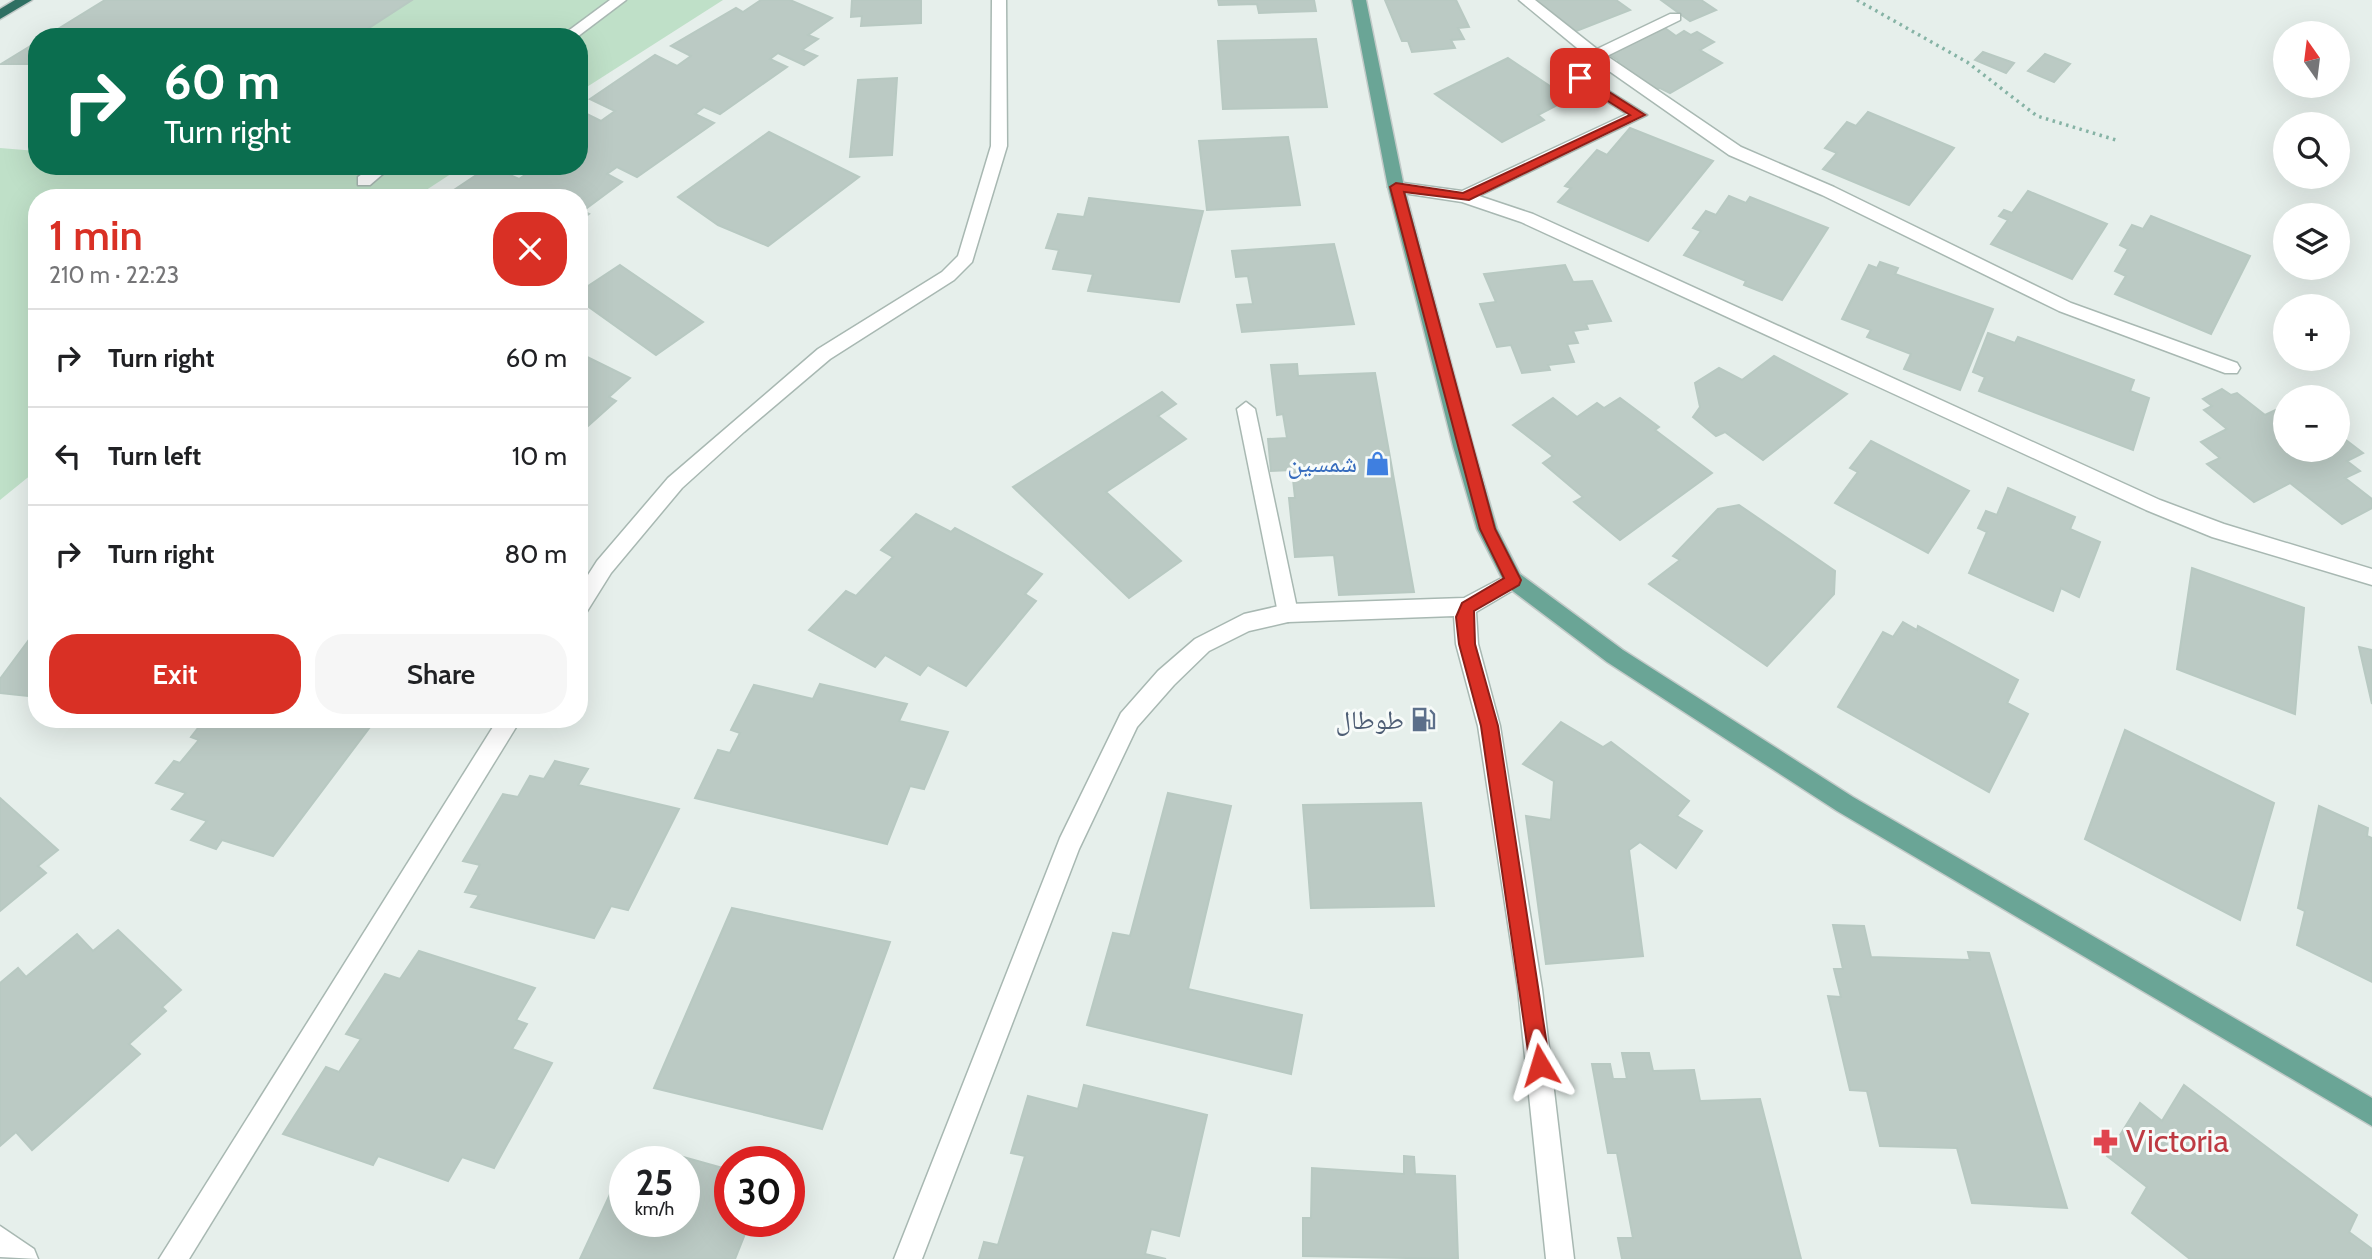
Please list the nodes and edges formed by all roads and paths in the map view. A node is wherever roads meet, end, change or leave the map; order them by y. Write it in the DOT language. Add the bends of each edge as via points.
graph roads {
  1 [pos="25,0"];
  2 [pos="619,0"];
  3 [pos="999,0"];
  4 [pos="1359,0"];
  5 [pos="1526,0"];
  6 [pos="1857,0"];
  7 [pos="0,15"];
  8 [pos="1675,17"];
  9 [pos="580,28"];
  10 [pos="1596,55"];
  11 [pos="1580,78"];
  12 [pos="2116,140"];
  13 [pos="371,175"];
  14 [pos="364,180"];
  15 [pos="1396,187"];
  16 [pos="1464,197"];
  17 [pos="2231,368"];
  18 [pos="1246,409"];
  19 [pos="2372,577"];
  20 [pos="1513,580"];
  21 [pos="588,593"];
  22 [pos="1467,607"];
  23 [pos="1288,613"];
  24 [pos="504,728"];
  25 [pos="2372,1113"];
  26 [pos="0,1240"];
  27 [pos="24,1259"];
  28 [pos="173,1259"];
  29 [pos="908,1259"];
  30 [pos="1560,1259"];
  1 -- 7 [label="highway"];
  2 -- 9 [label="street"];
  3 -- 21 [label="street" via="999,146 965,258 948,276 824,354 737,427 676,483 604,567"];
  4 -- 15 [label="main road"];
  5 -- 10 [label="street"];
  6 -- 12 [label="path" via="1967,62 2037,116"];
  8 -- 10 [label="street"];
  10 -- 17 [label="street" via="1735,151 1828,191 2065,307"];
  11 -- 16 [label="street" via="1639,115"];
  13 -- 14 [label="street"];
  15 -- 16 [label="street"];
  15 -- 20 [label="main road" via="1487,529"];
  16 -- 19 [label="street" via="1527,218 2153,505 2219,531"];
  18 -- 23 [label="street"];
  20 -- 22 [label="street"];
  20 -- 25 [label="main road" via="1615,656 1845,804"];
  22 -- 23 [label="street"];
  22 -- 30 [label="street" via="1467,644 1489,726 1530,989"];
  23 -- 29 [label="street" via="1244,622 1202,645 1129,720 1068,846"];
  24 -- 28 [label="street"];
  26 -- 27 [label="street"];
}
